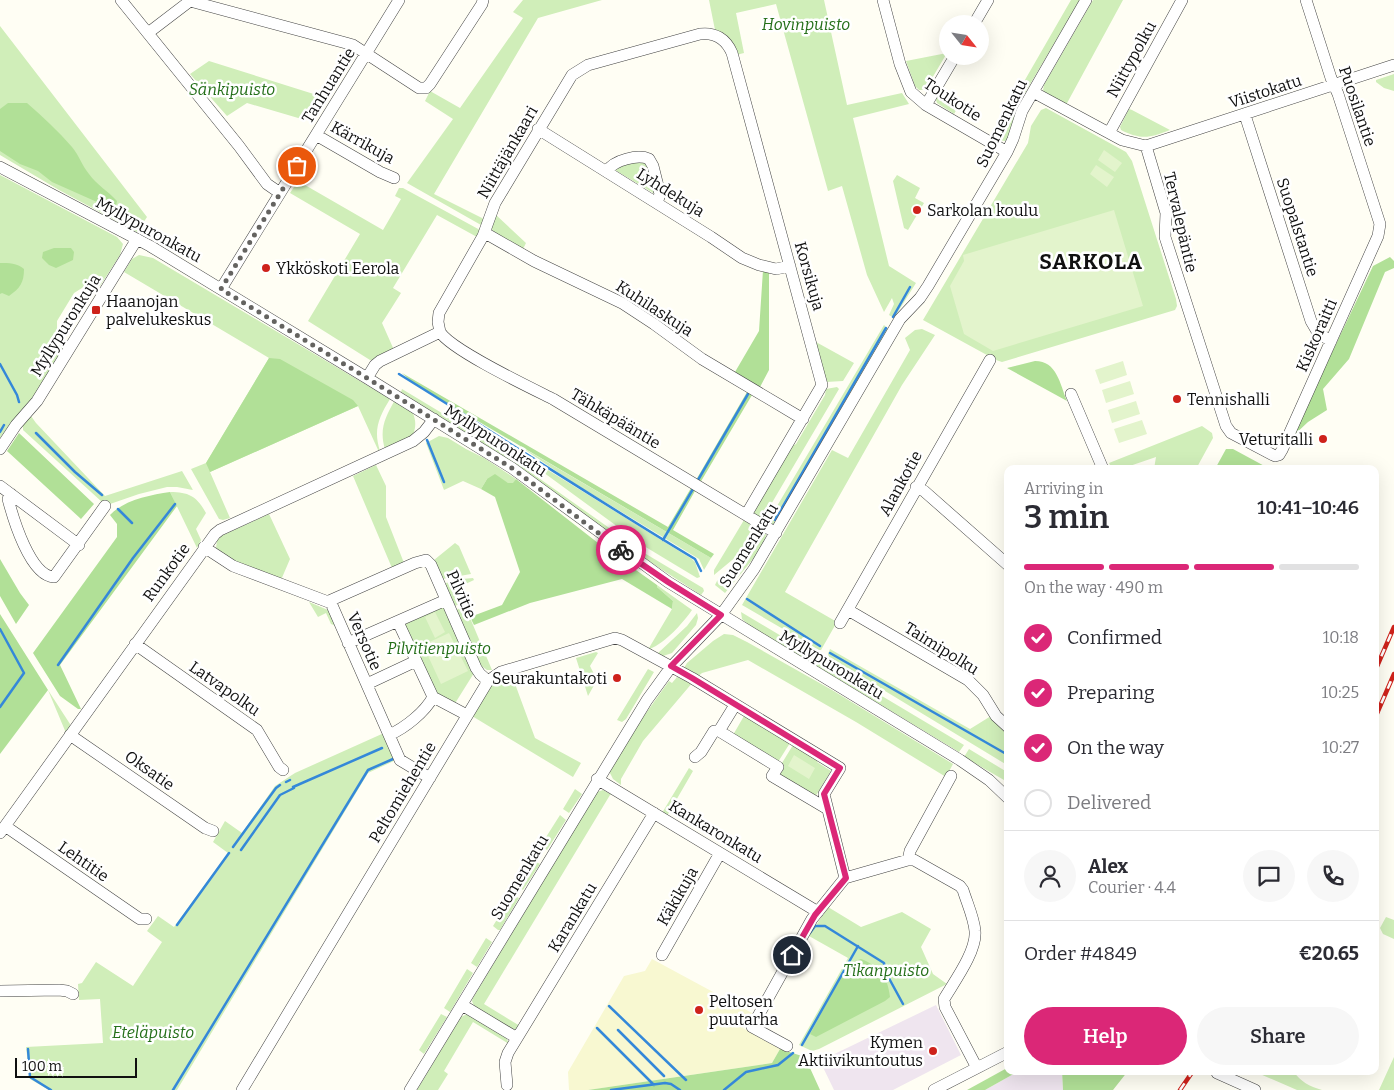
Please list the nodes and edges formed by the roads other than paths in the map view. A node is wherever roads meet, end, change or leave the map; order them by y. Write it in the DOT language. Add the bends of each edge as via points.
graph roads {
  1 [pos="121,0"];
  2 [pos="399,0"];
  3 [pos="483,0"];
  4 [pos="883,0"];
  5 [pos="988,0"];
  6 [pos="1086,0"];
  7 [pos="1182,0"];
  8 [pos="1306,0"];
  9 [pos="979,15"];
  10 [pos="148,33"];
  11 [pos="717,35"];
  12 [pos="366,54"];
  13 [pos="950,65"];
  14 [pos="1394,65"];
  15 [pos="1334,85"];
  16 [pos="1033,92"];
  17 [pos="926,105"];
  18 [pos="1244,115"];
  19 [pos="538,129"];
  20 [pos="1109,134"];
  21 [pos="316,135"];
  22 [pos="1146,146"];
  23 [pos="1007,152"];
  24 [pos="0,167"];
  25 [pos="607,171"];
  26 [pos="394,178"];
  27 [pos="280,193"];
  28 [pos="657,203"];
  29 [pos="1380,224"];
  30 [pos="485,233"];
  31 [pos="136,240"];
  32 [pos="790,266"];
  33 [pos="221,289"];
  34 [pos="440,332"];
  35 [pos="1331,341"];
  36 [pos="990,360"];
  37 [pos="367,378"];
  38 [pos="1072,394"];
  39 [pos="434,419"];
  40 [pos="803,419"];
  41 [pos="0,448"];
  42 [pos="1275,456"];
  43 [pos="1101,465"];
  44 [pos="0,486"];
  45 [pos="916,487"];
  46 [pos="12,494"];
  47 [pos="105,506"];
  48 [pos="746,515"];
  49 [pos="776,533"];
  50 [pos="78,545"];
  51 [pos="204,547"];
  52 [pos="1004,561"];
  53 [pos="446,600"];
  54 [pos="329,602"];
  55 [pos="848,610"];
  56 [pos="721,615"];
  57 [pos="398,622"];
  58 [pos="840,623"];
  59 [pos="348,643"];
  60 [pos="135,644"];
  61 [pos="416,661"];
  62 [pos="671,666"];
  63 [pos="488,680"];
  64 [pos="367,684"];
  65 [pos="434,697"];
  66 [pos="735,705"];
  67 [pos="467,716"];
  68 [pos="1004,724"];
  69 [pos="719,732"];
  70 [pos="70,735"];
  71 [pos="389,735"];
  72 [pos="695,757"];
  73 [pos="283,770"];
  74 [pos="951,776"];
  75 [pos="430,778"];
  76 [pos="598,779"];
  77 [pos="1004,794"];
  78 [pos="826,808"];
  79 [pos="654,813"];
  80 [pos="2,830"];
  81 [pos="213,830"];
  82 [pos="720,853"];
  83 [pos="908,860"];
  84 [pos="846,878"];
  85 [pos="818,912"];
  86 [pos="146,919"];
  87 [pos="662,955"];
  88 [pos="0,992"];
  89 [pos="73,994"];
  90 [pos="462,1005"];
  91 [pos="517,1038"];
  92 [pos="787,1046"];
  93 [pos="1004,1054"];
  94 [pos="977,1068"];
  95 [pos="1221,1075"];
  96 [pos="507,1085"];
  97 [pos="242,1090"];
  98 [pos="410,1090"];
  99 [pos="934,1090"];
  100 [pos="1255,1090"];
  1 -- 10 [label="street"];
  2 -- 12 [label="street, Tanhuantie"];
  3 -- 12 [label="street" via="426,88 419,88"];
  4 -- 17 [label="street, Toukotie" via="905,80 911,92"];
  5 -- 9 [label="street"];
  6 -- 16 [label="street, Suomenkatu"];
  7 -- 20 [label="street, Niittypolku"];
  8 -- 15 [label="street, Puosilantie"];
  10 -- 12 [label="street" via="190,1 354,45"];
  10 -- 27 [label="street" via="267,184"];
  11 -- 19 [label="street, Niittäjänkaari" via="700,34 583,67 570,78"];
  11 -- 32 [label="street, Korsikuja" via="732,53"];
  12 -- 21 [label="street, Tanhuantie"];
  13 -- 17 [label="street"];
  14 -- 15 [label="street, Viistokatu"];
  15 -- 18 [label="street, Viistokatu"];
  15 -- 29 [label="street, Puosilantie"];
  16 -- 20 [label="street"];
  16 -- 23 [label="street, Suomenkatu"];
  17 -- 23 [label="street, Toukotie"];
  18 -- 22 [label="street, Viistokatu"];
  18 -- 35 [label="street, Suopalstantie" via="1311,321 1318,333"];
  19 -- 25 [label="street, Lyhdekuja"];
  19 -- 30 [label="street, Niittäjänkaari" via="495,203"];
  20 -- 22 [label="street"];
  21 -- 26 [label="street, Kärrikuja"];
  21 -- 27 [label="street, Tanhuantie"];
  22 -- 42 [label="street, Tervalepäntie" via="1166,213 1165,237 1226,426 1231,434"];
  23 -- 49 [label="street, Suomenkatu" via="924,293 896,326"];
  24 -- 31 [label="street, Myllypuronkatu"];
  25 -- 28 [label="street, Lyhdekuja"];
  25 -- 28 [label="street" via="611,165 636,157 649,159 660,194"];
  27 -- 33 [label="street, Tanhuantie"];
  28 -- 32 [label="street, Lyhdekuja" via="752,263 776,269"];
  29 -- 35 [label="street, Kiskoraitti" via="1378,236"];
  30 -- 34 [label="street, Niittäjänkaari" via="441,309 438,320"];
  30 -- 40 [label="street, Kuhilaskuja" via="534,261 622,303 702,358"];
  31 -- 33 [label="street, Myllypuronkatu"];
  31 -- 41 [label="street, Myllypuronkuja" via="37,400"];
  32 -- 40 [label="street, Korsikuja" via="822,385"];
  33 -- 37 [label="street, Myllypuronkatu"];
  34 -- 37 [label="street" via="380,361"];
  34 -- 48 [label="street, Tähkäpääntie" via="465,352 553,399"];
  35 -- 42 [label="street, Kiskoraitti" via="1282,450"];
  36 -- 45 [label="street, Alankotie"];
  37 -- 39 [label="street, Myllypuronkatu"];
  38 -- 43 [label="street"];
  39 -- 51 [label="street, Runkotie" via="413,441 220,530"];
  39 -- 56 [label="street, Myllypuronkatu" via="512,468 639,563"];
  40 -- 48 [label="street, Korsikuja"];
  44 -- 46 [label="street"];
  45 -- 52 [label="street"];
  45 -- 55 [label="street, Alankotie"];
  46 -- 50 [label="street"];
  46 -- 50 [label="street" via="8,499 23,544 36,565 49,577 54,577"];
  47 -- 50 [label="street"];
  48 -- 49 [label="street, Tähkäpääntie"];
  49 -- 56 [label="street, Suomenkatu"];
  51 -- 54 [label="street, Versotie" via="233,566"];
  51 -- 60 [label="street, Runkotie"];
  53 -- 54 [label="street, Pilvitie" via="431,565 424,560"];
  53 -- 57 [label="street"];
  53 -- 63 [label="street, Pilvitie" via="476,668"];
  54 -- 59 [label="street, Versotie"];
  55 -- 58 [label="street, Alankotie"];
  55 -- 68 [label="street, Taimipolku" via="968,680"];
  56 -- 62 [label="street, Suomenkatu"];
  56 -- 77 [label="street, Myllypuronkatu" via="960,760 990,780"];
  57 -- 59 [label="street"];
  57 -- 61 [label="street"];
  59 -- 64 [label="street, Versotie"];
  60 -- 70 [label="street, Runkotie"];
  60 -- 73 [label="street, Latvapolku" via="257,730"];
  61 -- 64 [label="street"];
  61 -- 65 [label="street"];
  62 -- 63 [label="street" via="614,638 501,672"];
  62 -- 66 [label="street"];
  62 -- 76 [label="street, Suomenkatu"];
  63 -- 67 [label="street, Peltomiehentie"];
  64 -- 71 [label="street, Versotie"];
  65 -- 67 [label="street"];
  65 -- 71 [label="street" via="422,711"];
  66 -- 69 [label="street"];
  66 -- 78 [label="street" via="840,768 824,794"];
  67 -- 75 [label="street, Peltomiehentie"];
  69 -- 72 [label="street" via="714,731"];
  69 -- 78 [label="street" via="778,766 772,776"];
  70 -- 80 [label="street, Runkotie"];
  70 -- 81 [label="street, Oksatie" via="205,828"];
  71 -- 75 [label="street, Versotie" via="400,760"];
  74 -- 83 [label="street" via="910,850"];
  75 -- 97 [label="street, Peltomiehentie"];
  76 -- 79 [label="street, Kankaronkatu"];
  76 -- 90 [label="street, Suomenkatu"];
  78 -- 84 [label="street"];
  79 -- 82 [label="street, Kankaronkatu"];
  79 -- 91 [label="street, Karankatu"];
  80 -- 86 [label="street, Lehtitie" via="140,919"];
  82 -- 85 [label="street, Kankaronkatu"];
  82 -- 87 [label="street, Käkikuja"];
  83 -- 84 [label="street"];
  83 -- 94 [label="street" via="918,862 963,890 975,933 972,947 944,1002"];
  84 -- 85 [label="street"];
  85 -- 92 [label="street" via="752,1027"];
  88 -- 89 [label="street" via="59,990"];
  90 -- 91 [label="street"];
  90 -- 98 [label="street, Suomenkatu"];
  91 -- 96 [label="street, Karankatu" via="505,1062"];
  93 -- 94 [label="street"];
  94 -- 99 [label="street"];
  95 -- 100 [label="street"];
}
